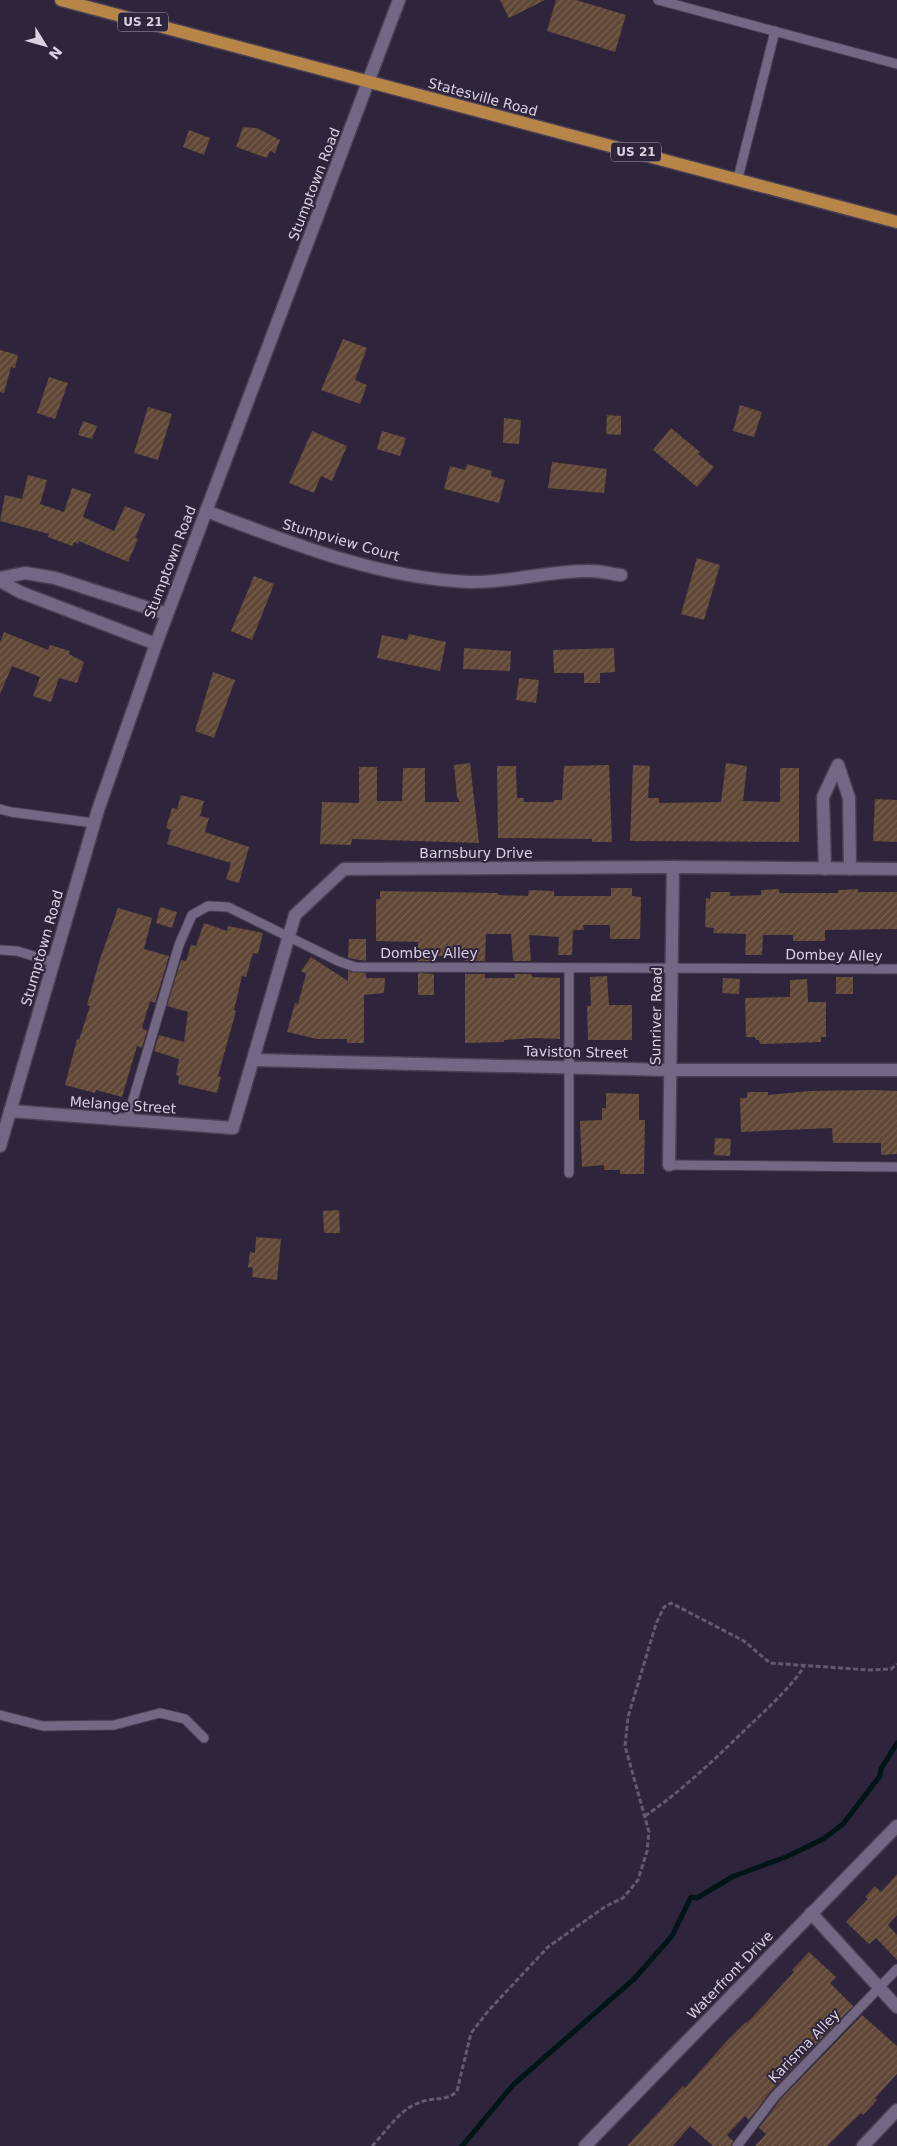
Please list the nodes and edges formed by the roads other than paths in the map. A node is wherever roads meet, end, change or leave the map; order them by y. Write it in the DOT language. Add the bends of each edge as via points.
graph roads {
  1 [pos="61,0"];
  2 [pos="399,0"];
  3 [pos="658,0"];
  4 [pos="775,31"];
  5 [pos="897,64"];
  6 [pos="368,82"];
  7 [pos="738,178"];
  8 [pos="897,222"];
  9 [pos="206,511"];
  10 [pos="621,576"];
  11 [pos="0,579"];
  12 [pos="167,614"];
  13 [pos="156,644"];
  14 [pos="0,809"];
  15 [pos="94,822"];
  16 [pos="673,867"];
  17 [pos="825,869"];
  18 [pos="850,869"];
  19 [pos="897,870"];
  20 [pos="289,936"];
  21 [pos="0,950"];
  22 [pos="53,962"];
  23 [pos="672,967"];
  24 [pos="569,968"];
  25 [pos="897,969"];
  26 [pos="254,1060"];
  27 [pos="570,1067"];
  28 [pos="670,1070"];
  29 [pos="897,1070"];
  30 [pos="10,1111"];
  31 [pos="127,1120"];
  32 [pos="234,1128"];
  33 [pos="0,1146"];
  34 [pos="669,1165"];
  35 [pos="897,1167"];
  36 [pos="569,1173"];
  37 [pos="0,1715"];
  38 [pos="204,1738"];
  39 [pos="897,1826"];
  40 [pos="811,1913"];
  41 [pos="897,1969"];
  42 [pos="879,1988"];
  43 [pos="897,2007"];
  44 [pos="897,2110"];
  45 [pos="585,2146"];
  46 [pos="737,2146"];
  47 [pos="863,2146"];
  1 -- 6 [label="main road, Statesville Road / US 21"];
  2 -- 6 [label="street, Stumptown Road"];
  3 -- 4 [label="lane"];
  4 -- 5 [label="lane"];
  4 -- 7 [label="lane"];
  6 -- 7 [label="main road, Statesville Road / US 21"];
  6 -- 9 [label="street, Stumptown Road"];
  7 -- 8 [label="main road, Statesville Road / US 21"];
  9 -- 10 [label="street, Stumpview Court" via="320,553 421,577 470,582 592,571"];
  9 -- 12 [label="street, Stumptown Road"];
  11 -- 12 [label="street" via="25,573 55,578"];
  11 -- 13 [label="street" via="20,592"];
  12 -- 13 [label="street, Stumptown Road"];
  13 -- 15 [label="street, Stumptown Road"];
  14 -- 15 [label="lane"];
  15 -- 22 [label="street, Stumptown Road"];
  16 -- 17 [label="street, Barnsbury Drive"];
  16 -- 20 [label="street, Barnsbury Drive" via="344,869 295,915"];
  16 -- 23 [label="street, Sunriver Road"];
  17 -- 18 [label="street, Barnsbury Drive"];
  17 -- 18 [label="street" via="823,797 838,765 849,798"];
  18 -- 19 [label="street, Barnsbury Drive"];
  20 -- 24 [label="lane, Dombey Alley" via="355,967"];
  20 -- 26 [label="street, Barnsbury Drive"];
  20 -- 31 [label="lane, Dombey Alley" via="228,907 208,906 192,915 179,945"];
  21 -- 22 [label="lane" via="17,951"];
  22 -- 30 [label="street, Stumptown Road"];
  23 -- 24 [label="lane, Dombey Alley"];
  23 -- 25 [label="lane, Dombey Alley"];
  23 -- 28 [label="street, Sunriver Road"];
  24 -- 27 [label="lane"];
  26 -- 27 [label="street, Taviston Street"];
  26 -- 32 [label="street, Barnsbury Drive"];
  27 -- 28 [label="street, Taviston Street"];
  27 -- 36 [label="lane"];
  28 -- 29 [label="street, Taviston Street"];
  28 -- 34 [label="street, Sunriver Road"];
  30 -- 31 [label="street, Melange Street"];
  30 -- 33 [label="street, Stumptown Road"];
  31 -- 32 [label="street, Melange Street"];
  34 -- 35 [label="lane"];
  37 -- 38 [label="lane" via="43,1726 114,1724 160,1713 185,1719"];
  39 -- 40 [label="street, Waterfront Drive"];
  40 -- 42 [label="street"];
  40 -- 45 [label="street, Waterfront Drive"];
  41 -- 42 [label="lane, Karisma Alley"];
  42 -- 43 [label="street"];
  42 -- 46 [label="lane, Karisma Alley" via="775,2096"];
  44 -- 47 [label="street"];
}
